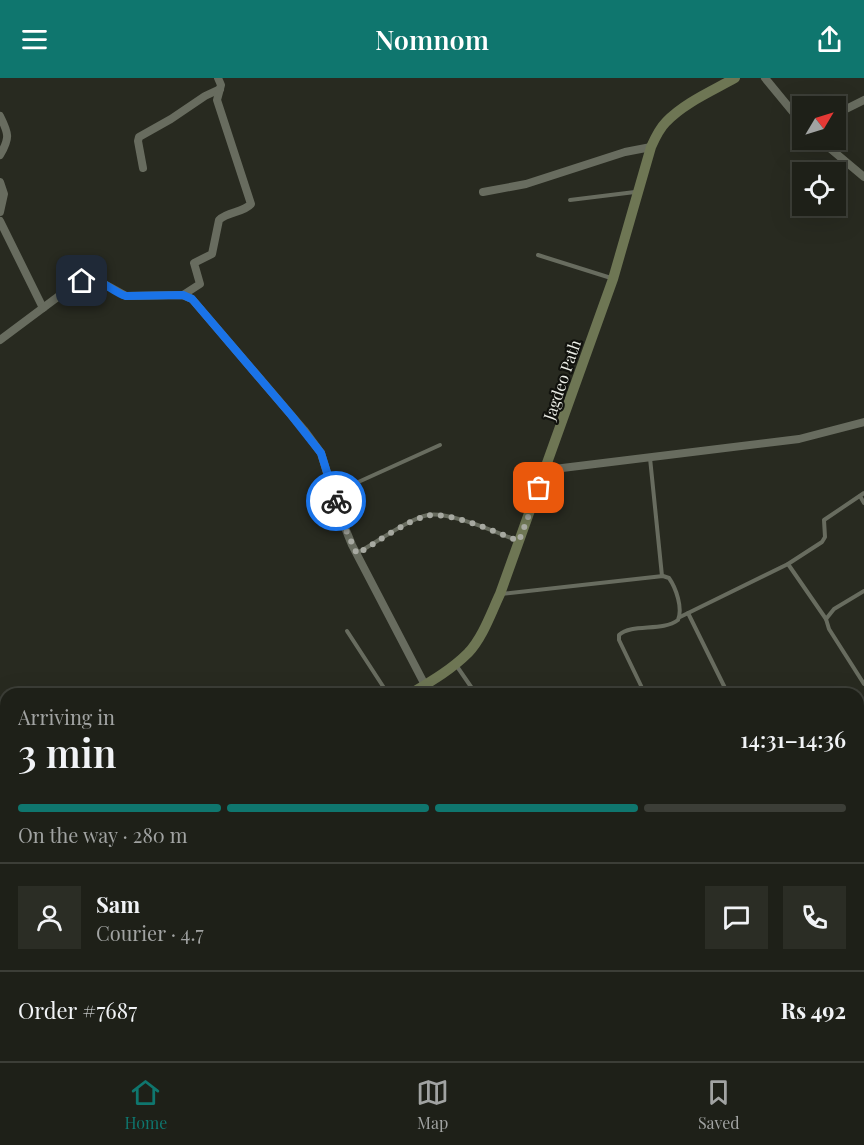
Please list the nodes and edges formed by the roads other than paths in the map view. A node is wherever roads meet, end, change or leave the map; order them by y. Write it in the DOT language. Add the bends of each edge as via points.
graph roads {
  1 [pos="218,78"];
  2 [pos="765,78"];
  3 [pos="731,79"];
  4 [pos="220,89"];
  5 [pos="864,100"];
  6 [pos="846,109"];
  7 [pos="792,111"];
  8 [pos="0,116"];
  9 [pos="651,147"];
  10 [pos="832,150"];
  11 [pos="0,155"];
  12 [pos="143,168"];
  13 [pos="864,177"];
  14 [pos="0,182"];
  15 [pos="483,192"];
  16 [pos="638,192"];
  17 [pos="570,200"];
  18 [pos="0,212"];
  19 [pos="0,221"];
  20 [pos="538,255"];
  21 [pos="613,279"];
  22 [pos="183,295"];
  23 [pos="43,308"];
  24 [pos="0,340"];
  25 [pos="864,422"];
  26 [pos="440,445"];
  27 [pos="650,457"];
  28 [pos="546,470"];
  29 [pos="334,493"];
  30 [pos="862,495"];
  31 [pos="864,503"];
  32 [pos="519,541"];
  33 [pos="357,554"];
  34 [pos="788,564"];
  35 [pos="663,576"];
  36 [pos="864,591"];
  37 [pos="500,594"];
  38 [pos="688,613"];
  39 [pos="680,617"];
  40 [pos="826,619"];
  41 [pos="346,632"];
  42 [pos="455,664"];
  43 [pos="864,684"];
  44 [pos="426,685"];
  45 [pos="384,688"];
  46 [pos="421,688"];
  47 [pos="472,688"];
  48 [pos="642,688"];
  49 [pos="725,688"];
  1 -- 4 [label="street"];
  2 -- 7 [label="street"];
  3 -- 9 [label="main road, Jagdeo Path" via="666,121"];
  4 -- 12 [label="street" via="138,138"];
  4 -- 22 [label="street" via="217,100 251,204 219,220 212,254 194,263 200,284"];
  5 -- 6 [label="street"];
  8 -- 11 [label="street" via="8,139"];
  9 -- 15 [label="street" via="526,184"];
  9 -- 16 [label="main road, Jagdeo Path"];
  10 -- 13 [label="street"];
  14 -- 18 [label="street" via="4,194"];
  16 -- 17 [label="lane"];
  16 -- 21 [label="main road, Jagdeo Path"];
  19 -- 23 [label="street"];
  20 -- 21 [label="lane"];
  21 -- 28 [label="main road, Jagdeo Path"];
  22 -- 23 [label="street" via="126,296 92,279 72,287"];
  22 -- 29 [label="street" via="196,303 314,443"];
  23 -- 24 [label="street"];
  25 -- 27 [label="street" via="799,439"];
  26 -- 29 [label="lane"];
  27 -- 28 [label="street"];
  27 -- 35 [label="lane"];
  28 -- 32 [label="main road, Jagdeo Path"];
  29 -- 33 [label="street"];
  30 -- 31 [label="lane"];
  30 -- 34 [label="lane" via="827,517 823,523 824,539"];
  32 -- 33 [label="lane" via="436,514 414,521"];
  32 -- 37 [label="main road, Jagdeo Path"];
  33 -- 44 [label="street"];
  34 -- 38 [label="lane"];
  34 -- 40 [label="lane"];
  35 -- 37 [label="lane"];
  35 -- 39 [label="lane" via="674,585"];
  36 -- 40 [label="lane" via="834,609"];
  37 -- 42 [label="main road, Jagdeo Path" via="470,652"];
  38 -- 39 [label="lane"];
  38 -- 49 [label="lane"];
  39 -- 48 [label="lane" via="671,624 619,635"];
  40 -- 43 [label="lane"];
  41 -- 45 [label="lane"];
  42 -- 44 [label="main road, Jagdeo Path"];
  42 -- 47 [label="lane"];
  44 -- 46 [label="main road, Jagdeo Path"];
}
